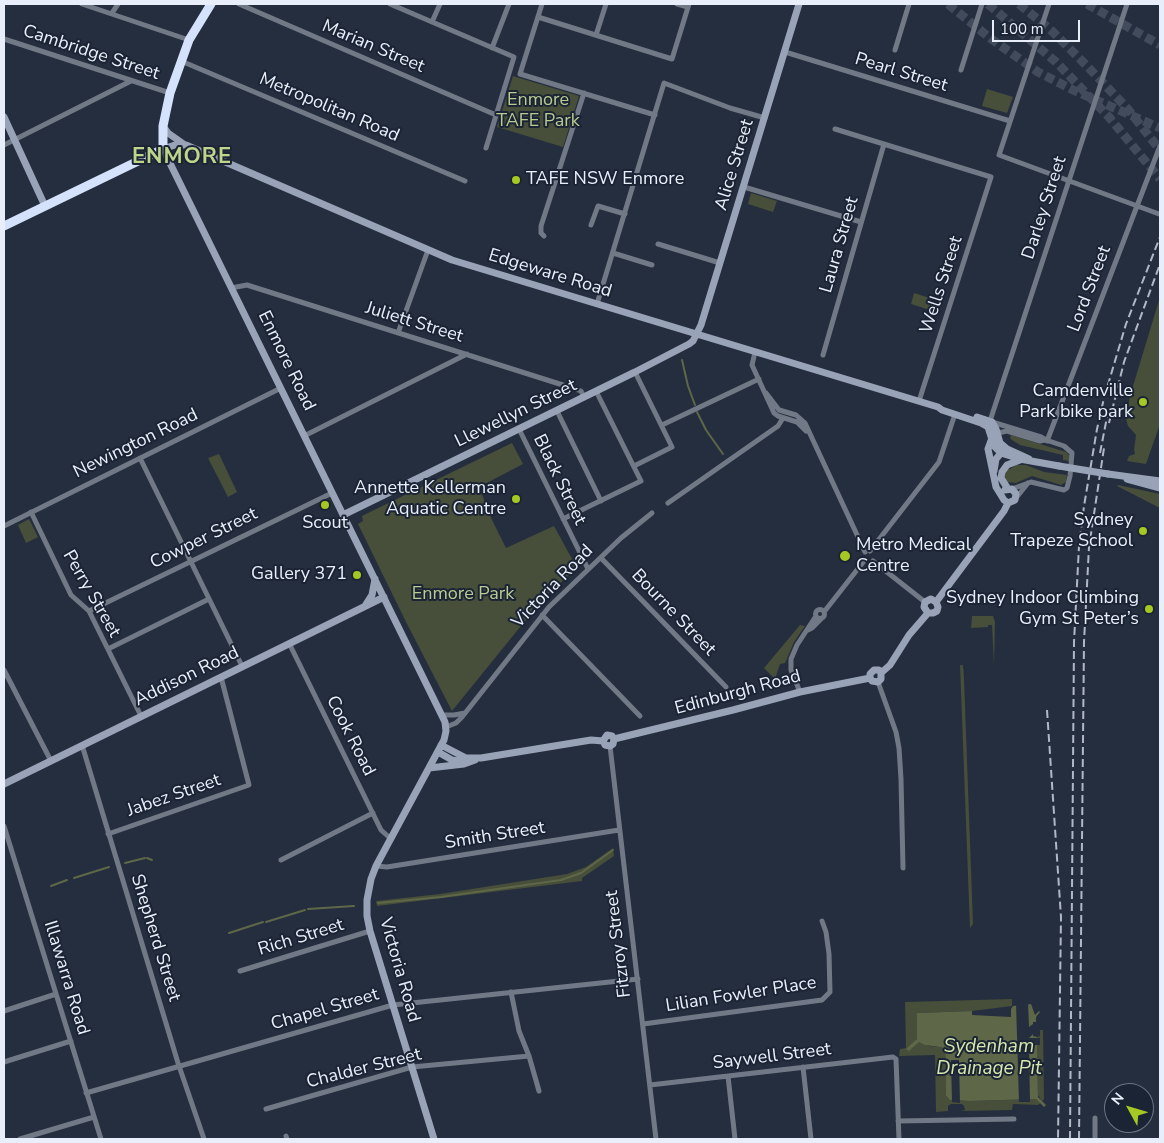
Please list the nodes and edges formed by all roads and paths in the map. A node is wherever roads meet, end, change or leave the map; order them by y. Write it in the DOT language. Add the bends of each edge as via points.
graph roads {
  1 [pos="82,4"];
  2 [pos="118,4"];
  3 [pos="211,4"];
  4 [pos="239,4"];
  5 [pos="390,4"];
  6 [pos="440,4"];
  7 [pos="508,4"];
  8 [pos="542,4"];
  9 [pos="606,4"];
  10 [pos="677,4"];
  11 [pos="799,4"];
  12 [pos="909,4"];
  13 [pos="982,4"];
  14 [pos="1049,4"];
  15 [pos="1127,4"];
  16 [pos="688,5"];
  17 [pos="112,13"];
  18 [pos="538,17"];
  19 [pos="432,22"];
  20 [pos="596,35"];
  21 [pos="4,38"];
  22 [pos="189,40"];
  23 [pos="492,48"];
  24 [pos="895,50"];
  25 [pos="785,52"];
  26 [pos="182,61"];
  27 [pos="961,70"];
  28 [pos="131,81"];
  29 [pos="170,93"];
  30 [pos="584,94"];
  31 [pos="496,115"];
  32 [pos="655,115"];
  33 [pos="4,117"];
  34 [pos="765,118"];
  35 [pos="1010,120"];
  36 [pos="162,126"];
  37 [pos="835,129"];
  38 [pos="14,140"];
  39 [pos="884,144"];
  40 [pos="4,145"];
  41 [pos="186,145"];
  42 [pos="1160,146"];
  43 [pos="486,148"];
  44 [pos="164,149"];
  45 [pos="465,181"];
  46 [pos="1068,181"];
  47 [pos="744,187"];
  48 [pos="46,206"];
  49 [pos="1137,206"];
  50 [pos="625,214"];
  51 [pos="1159,214"];
  52 [pos="861,222"];
  53 [pos="591,225"];
  54 [pos="4,226"];
  55 [pos="544,236"];
  56 [pos="658,244"];
  57 [pos="428,250"];
  58 [pos="613,253"];
  59 [pos="720,263"];
  60 [pos="652,264"];
  61 [pos="231,288"];
  62 [pos="597,304"];
  63 [pos="398,333"];
  64 [pos="697,334"];
  65 [pos="755,352"];
  66 [pos="467,354"];
  67 [pos="823,355"];
  68 [pos="636,372"];
  69 [pos="759,378"];
  70 [pos="281,388"];
  71 [pos="596,391"];
  72 [pos="766,393"];
  73 [pos="584,397"];
  74 [pos="919,401"];
  75 [pos="938,407"];
  76 [pos="557,410"];
  77 [pos="955,414"];
  78 [pos="783,418"];
  79 [pos="991,421"];
  80 [pos="662,425"];
  81 [pos="519,429"];
  82 [pos="808,433"];
  83 [pos="995,435"];
  84 [pos="304,436"];
  85 [pos="1046,441"];
  86 [pos="1004,451"];
  87 [pos="140,458"];
  88 [pos="1020,460"];
  89 [pos="1031,460"];
  90 [pos="634,466"];
  91 [pos="1122,477"];
  92 [pos="994,479"];
  93 [pos="1160,481"];
  94 [pos="1028,483"];
  95 [pos="1160,488"];
  96 [pos="1010,489"];
  97 [pos="332,492"];
  98 [pos="1002,496"];
  99 [pos="1016,498"];
  100 [pos="600,501"];
  101 [pos="668,503"];
  102 [pos="1008,503"];
  103 [pos="31,512"];
  104 [pos="652,513"];
  105 [pos="343,515"];
  106 [pos="563,519"];
  107 [pos="4,526"];
  108 [pos="868,552"];
  109 [pos="601,558"];
  110 [pos="190,561"];
  111 [pos="864,561"];
  112 [pos="873,561"];
  113 [pos="588,569"];
  114 [pos="375,579"];
  115 [pos="384,597"];
  116 [pos="209,599"];
  117 [pos="925,602"];
  118 [pos="936,602"];
  119 [pos="365,606"];
  120 [pos="89,611"];
  121 [pos="928,613"];
  122 [pos="542,615"];
  123 [pos="823,615"];
  124 [pos="808,630"];
  125 [pos="288,643"];
  126 [pos="108,649"];
  127 [pos="242,666"];
  128 [pos="4,670"];
  129 [pos="882,673"];
  130 [pos="221,677"];
  131 [pos="870,678"];
  132 [pos="878,682"];
  133 [pos="726,687"];
  134 [pos="800,692"];
  135 [pos="465,713"];
  136 [pos="443,715"];
  137 [pos="141,716"];
  138 [pos="640,716"];
  139 [pos="446,727"];
  140 [pos="612,743"];
  141 [pos="82,745"];
  142 [pos="439,748"];
  143 [pos="481,758"];
  144 [pos="51,760"];
  145 [pos="470,762"];
  146 [pos="429,768"];
  147 [pos="4,784"];
  148 [pos="374,813"];
  149 [pos="4,826"];
  150 [pos="619,830"];
  151 [pos="108,834"];
  152 [pos="391,839"];
  153 [pos="281,860"];
  154 [pos="376,866"];
  155 [pos="903,868"];
  156 [pos="822,921"];
  157 [pos="370,931"];
  158 [pos="240,971"];
  159 [pos="638,979"];
  160 [pos="511,992"];
  161 [pos="56,994"];
  162 [pos="393,1005"];
  163 [pos="4,1011"];
  164 [pos="643,1024"];
  165 [pos="71,1041"];
  166 [pos="529,1056"];
  167 [pos="4,1062"];
  168 [pos="180,1066"];
  169 [pos="412,1067"];
  170 [pos="803,1067"];
  171 [pos="728,1076"];
  172 [pos="650,1085"];
  173 [pos="539,1091"];
  174 [pos="86,1093"];
  175 [pos="266,1109"];
  176 [pos="94,1116"];
  177 [pos="1095,1118"];
  178 [pos="1014,1119"];
  179 [pos="898,1121"];
  180 [pos="20,1139"];
  181 [pos="101,1139"];
  182 [pos="204,1139"];
  183 [pos="434,1139"];
  184 [pos="656,1139"];
  185 [pos="735,1139"];
  186 [pos="812,1139"];
  187 [pos="899,1139"];
  188 [pos="1095,1139"];
  1 -- 17 [label="street"];
  2 -- 17 [label="street"];
  3 -- 22 [label="highway, Enmore Road"];
  4 -- 31 [label="street, Marian Street"];
  5 -- 19 [label="street"];
  6 -- 19 [label="street"];
  7 -- 23 [label="street"];
  8 -- 18 [label="street"];
  9 -- 20 [label="street"];
  10 -- 16 [label="street"];
  11 -- 25 [label="main road, Alice Street"];
  12 -- 24 [label="street"];
  13 -- 27 [label="street"];
  14 -- 35 [label="street"];
  15 -- 46 [label="street, Darley Street"];
  16 -- 20 [label="street" via="672,59"];
  17 -- 22 [label="street"];
  18 -- 20 [label="street"];
  18 -- 30 [label="street" via="520,74"];
  19 -- 23 [label="street"];
  21 -- 28 [label="street, Cambridge Street"];
  22 -- 26 [label="highway, Enmore Road"];
  23 -- 31 [label="street" via="514,57"];
  25 -- 34 [label="main road, Alice Street"];
  25 -- 35 [label="street, Pearl Street"];
  26 -- 29 [label="highway, Enmore Road"];
  26 -- 45 [label="street, Metropolitan Road"];
  28 -- 29 [label="street, Cambridge Street"];
  28 -- 38 [label="street"];
  29 -- 36 [label="highway, Enmore Road"];
  30 -- 32 [label="street"];
  30 -- 55 [label="street" via="541,226"];
  31 -- 43 [label="street"];
  32 -- 34 [label="street" via="664,83"];
  32 -- 50 [label="street"];
  33 -- 38 [label="main road"];
  34 -- 47 [label="main road, Alice Street"];
  35 -- 46 [label="street" via="999,155"];
  36 -- 41 [label="main road, Edgeware Road"];
  36 -- 44 [label="highway, Enmore Road"];
  37 -- 39 [label="street"];
  38 -- 40 [label="street"];
  38 -- 48 [label="main road"];
  39 -- 52 [label="street, Laura Street"];
  39 -- 74 [label="street, Wells Street" via="991,177"];
  41 -- 44 [label="main road"];
  41 -- 57 [label="main road, Edgeware Road"];
  42 -- 49 [label="street, Lord Street"];
  44 -- 48 [label="highway"];
  44 -- 61 [label="main road, Enmore Road"];
  46 -- 49 [label="street"];
  46 -- 79 [label="street, Darley Street"];
  47 -- 52 [label="street"];
  47 -- 59 [label="main road, Alice Street"];
  48 -- 54 [label="highway"];
  49 -- 51 [label="street"];
  49 -- 85 [label="street, Lord Street"];
  50 -- 53 [label="street" via="598,206"];
  50 -- 58 [label="street"];
  52 -- 67 [label="street, Laura Street"];
  56 -- 59 [label="street"];
  57 -- 62 [label="main road, Edgeware Road"];
  57 -- 63 [label="street"];
  58 -- 60 [label="street"];
  58 -- 62 [label="street"];
  59 -- 64 [label="main road, Alice Street"];
  61 -- 63 [label="street, Juliett Street" via="247,285"];
  61 -- 70 [label="main road, Enmore Road"];
  62 -- 64 [label="main road, Edgeware Road"];
  63 -- 66 [label="street, Juliett Street"];
  64 -- 65 [label="main road, Edgeware Road"];
  64 -- 68 [label="main road, Llewellyn Street" via="689,344"];
  65 -- 69 [label="street" via="752,363"];
  65 -- 74 [label="main road, Edgeware Road"];
  66 -- 73 [label="street, Juliett Street" via="581,391"];
  66 -- 84 [label="street"];
  68 -- 71 [label="main road, Llewellyn Street"];
  68 -- 80 [label="street"];
  69 -- 72 [label="street"];
  69 -- 80 [label="street"];
  70 -- 84 [label="main road, Enmore Road"];
  70 -- 87 [label="street, Newington Road"];
  71 -- 73 [label="main road, Llewellyn Street"];
  71 -- 90 [label="street"];
  72 -- 78 [label="street" via="774,413"];
  72 -- 82 [label="street" via="778,408 801,418"];
  73 -- 76 [label="main road, Llewellyn Street"];
  74 -- 75 [label="main road, Edgeware Road"];
  75 -- 77 [label="main road"];
  75 -- 79 [label="main road"];
  76 -- 81 [label="main road, Llewellyn Street"];
  76 -- 100 [label="street"];
  77 -- 83 [label="main road" via="982,423"];
  77 -- 108 [label="street" via="939,462"];
  78 -- 82 [label="street" via="797,422"];
  78 -- 101 [label="street" via="778,426"];
  79 -- 83 [label="main road"];
  79 -- 85 [label="street"];
  80 -- 90 [label="street" via="672,447"];
  81 -- 105 [label="main road, Llewellyn Street"];
  81 -- 106 [label="street, Black Street"];
  82 -- 108 [label="street"];
  83 -- 85 [label="street" via="1006,431"];
  83 -- 86 [label="main road" via="994,446"];
  83 -- 92 [label="main road" via="988,449"];
  84 -- 97 [label="main road, Enmore Road"];
  85 -- 94 [label="street" via="1071,451 1066,489"];
  86 -- 88 [label="main road"];
  86 -- 89 [label="main road"];
  86 -- 92 [label="main road" via="996,459"];
  87 -- 103 [label="street, Newington Road"];
  87 -- 110 [label="street"];
  88 -- 89 [label="main road"];
  88 -- 96 [label="main road" via="1007,464 1002,472 1001,478"];
  89 -- 91 [label="main road, bridge"];
  90 -- 100 [label="street" via="641,480"];
  91 -- 93 [label="main road"];
  91 -- 95 [label="main road"];
  92 -- 98 [label="main road"];
  94 -- 96 [label="street"];
  94 -- 99 [label="street"];
  96 -- 98 [label="main road"];
  96 -- 99 [label="main road"];
  97 -- 105 [label="main road, Enmore Road"];
  97 -- 110 [label="street, Cowper Street"];
  98 -- 102 [label="main road"];
  99 -- 102 [label="main road"];
  100 -- 106 [label="street"];
  102 -- 118 [label="main road"];
  103 -- 107 [label="street, Newington Road"];
  103 -- 120 [label="street, Perry Street" via="71,595"];
  104 -- 109 [label="street, Victoria Road"];
  105 -- 114 [label="main road, Enmore Road"];
  106 -- 113 [label="street, Black Street"];
  108 -- 111 [label="street" via="862,557"];
  108 -- 112 [label="street" via="874,555"];
  109 -- 113 [label="street, Victoria Road"];
  109 -- 133 [label="street, Bourne Street"];
  110 -- 116 [label="street"];
  110 -- 120 [label="street, Cowper Street"];
  111 -- 112 [label="street"];
  111 -- 123 [label="street"];
  112 -- 117 [label="street"];
  113 -- 122 [label="street, Victoria Road"];
  114 -- 115 [label="main road, Enmore Road"];
  114 -- 119 [label="main road"];
  115 -- 119 [label="main road, Addison Road"];
  115 -- 136 [label="main road, Enmore Road"];
  116 -- 126 [label="street"];
  116 -- 127 [label="street"];
  117 -- 118 [label="main road" via="931,599"];
  117 -- 121 [label="main road" via="924,609"];
  118 -- 121 [label="main road" via="937,611"];
  119 -- 125 [label="main road, Addison Road"];
  120 -- 126 [label="street, Perry Street"];
  121 -- 129 [label="main road"];
  122 -- 135 [label="street, Victoria Road"];
  122 -- 138 [label="street"];
  123 -- 124 [label="street"];
  123 -- 124 [label="street" via="821,609 816,611"];
  124 -- 134 [label="street" via="791,659 791,670"];
  125 -- 127 [label="main road, Addison Road"];
  125 -- 148 [label="street, Cook Road"];
  126 -- 137 [label="street, Perry Street"];
  127 -- 130 [label="main road, Addison Road"];
  128 -- 144 [label="street"];
  129 -- 131 [label="main road" via="872,670"];
  129 -- 132 [label="main road"];
  130 -- 137 [label="main road, Addison Road"];
  130 -- 151 [label="street, Jabez Street" via="249,785"];
  131 -- 132 [label="main road"];
  131 -- 134 [label="main road, Edinburgh Road"];
  132 -- 155 [label="street" via="899,748"];
  134 -- 140 [label="main road, Edinburgh Road"];
  135 -- 136 [label="street"];
  135 -- 139 [label="street, Victoria Road" via="456,723"];
  136 -- 139 [label="main road, Enmore Road"];
  137 -- 141 [label="main road, Addison Road"];
  139 -- 142 [label="main road, Victoria Road"];
  140 -- 143 [label="main road, Edinburgh Road" via="609,735 603,741 592,740"];
  140 -- 150 [label="street, Fitzroy Street"];
  141 -- 144 [label="main road, Addison Road"];
  141 -- 151 [label="street, Shepherd Street"];
  142 -- 143 [label="main road" via="466,758"];
  142 -- 145 [label="main road" via="452,760"];
  142 -- 146 [label="main road, Victoria Road"];
  143 -- 145 [label="main road"];
  144 -- 147 [label="main road, Addison Road"];
  145 -- 146 [label="main road"];
  146 -- 152 [label="main road, Victoria Road"];
  148 -- 152 [label="street, Cook Road" via="382,830"];
  148 -- 153 [label="street"];
  149 -- 161 [label="street, Illawarra Road"];
  150 -- 154 [label="street, Smith Street" via="387,867"];
  150 -- 159 [label="street, Fitzroy Street"];
  151 -- 168 [label="street, Shepherd Street"];
  152 -- 154 [label="main road, Victoria Road"];
  154 -- 157 [label="main road, Victoria Road" via="367,900"];
  156 -- 164 [label="street, Lilian Fowler Place" via="829,954 830,992 822,1000"];
  157 -- 158 [label="street, Rich Street"];
  157 -- 162 [label="main road, Victoria Road"];
  159 -- 160 [label="street, Chapel Street"];
  159 -- 164 [label="street, Fitzroy Street"];
  160 -- 162 [label="street, Chapel Street"];
  160 -- 166 [label="street" via="519,1031"];
  161 -- 163 [label="street"];
  161 -- 165 [label="street, Illawarra Road"];
  162 -- 168 [label="street, Chapel Street"];
  162 -- 169 [label="main road, Victoria Road"];
  164 -- 172 [label="street, Fitzroy Street"];
  165 -- 167 [label="street"];
  165 -- 174 [label="street, Illawarra Road"];
  166 -- 169 [label="street, Chalder Street"];
  166 -- 173 [label="street"];
  168 -- 174 [label="street, Chapel Street"];
  168 -- 182 [label="street, Shepherd Street"];
  169 -- 175 [label="street, Chalder Street"];
  169 -- 183 [label="main road, Victoria Road"];
  170 -- 171 [label="street, Saywell Street"];
  170 -- 179 [label="street, Saywell Street" via="893,1057 896,1059"];
  170 -- 186 [label="street"];
  171 -- 172 [label="street, Saywell Street"];
  171 -- 185 [label="street"];
  172 -- 184 [label="street, Fitzroy Street"];
  174 -- 176 [label="street, Illawarra Road"];
  176 -- 180 [label="street"];
  176 -- 181 [label="street, Illawarra Road"];
  177 -- 188 [label="street"];
  178 -- 179 [label="street"];
  179 -- 187 [label="street"];
}
